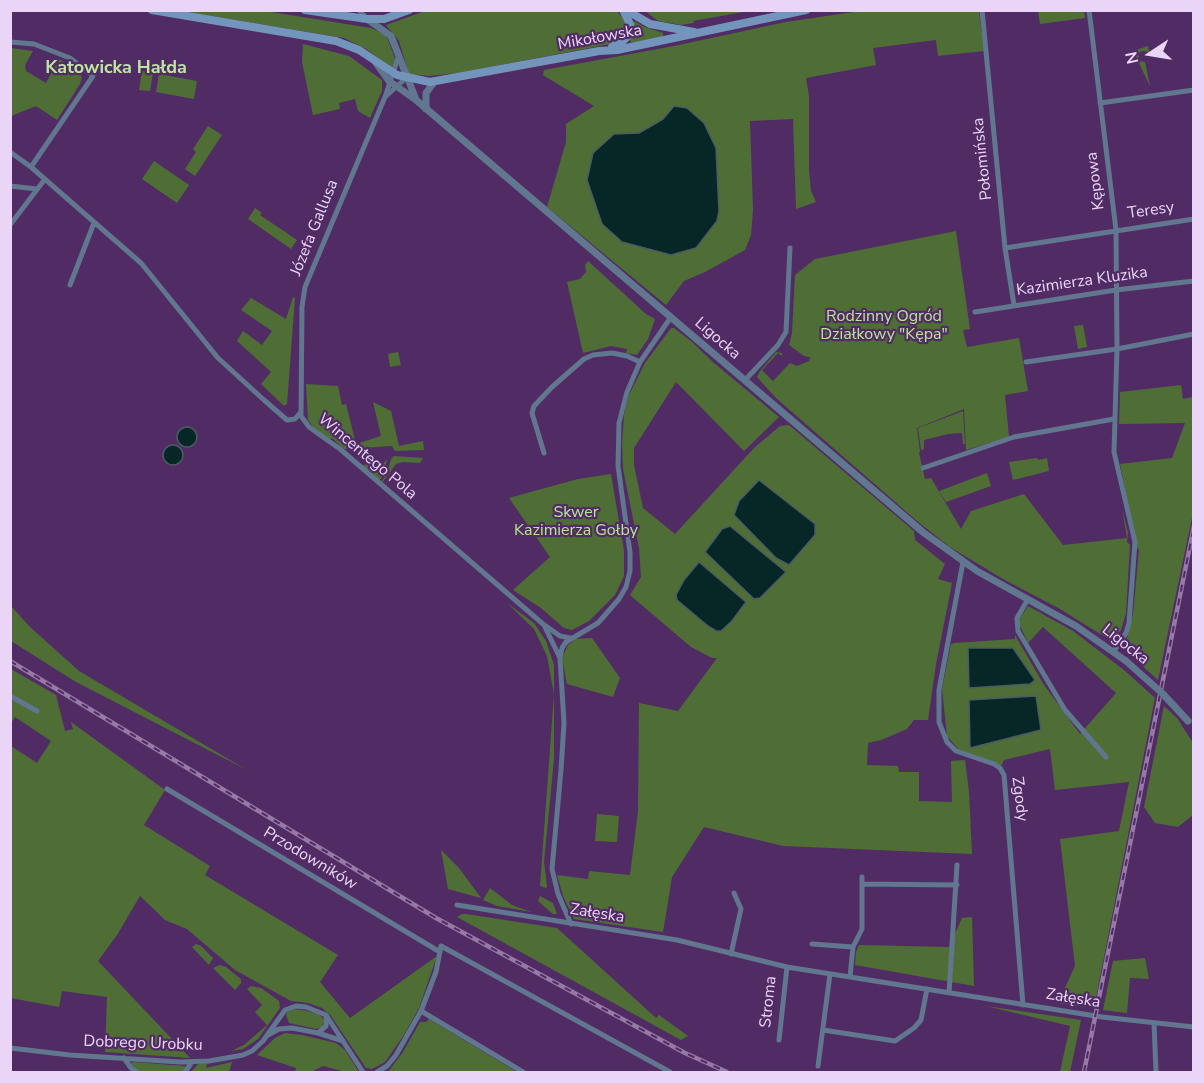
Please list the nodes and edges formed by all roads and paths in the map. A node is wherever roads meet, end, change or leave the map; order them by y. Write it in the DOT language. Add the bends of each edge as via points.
graph roads {
  1 [pos="152,10"];
  2 [pos="305,10"];
  3 [pos="359,10"];
  4 [pos="409,10"];
  5 [pos="625,10"];
  6 [pos="806,10"];
  7 [pos="982,10"];
  8 [pos="1089,10"];
  9 [pos="343,13"];
  10 [pos="367,19"];
  11 [pos="696,32"];
  12 [pos="10,42"];
  13 [pos="599,51"];
  14 [pos="399,54"];
  15 [pos="391,77"];
  16 [pos="406,78"];
  17 [pos="435,81"];
  18 [pos="397,87"];
  19 [pos="1194,90"];
  20 [pos="385,97"];
  21 [pos="416,100"];
  22 [pos="1100,103"];
  23 [pos="426,109"];
  24 [pos="10,152"];
  25 [pos="31,167"];
  26 [pos="45,179"];
  27 [pos="10,186"];
  28 [pos="37,189"];
  29 [pos="1194,219"];
  30 [pos="94,223"];
  31 [pos="10,225"];
  32 [pos="1116,230"];
  33 [pos="790,248"];
  34 [pos="1005,248"];
  35 [pos="1194,281"];
  36 [pos="70,285"];
  37 [pos="1116,290"];
  38 [pos="1014,305"];
  39 [pos="975,312"];
  40 [pos="671,317"];
  41 [pos="1194,334"];
  42 [pos="1117,349"];
  43 [pos="640,362"];
  44 [pos="1026,362"];
  45 [pos="745,380"];
  46 [pos="300,413"];
  47 [pos="1114,419"];
  48 [pos="544,453"];
  49 [pos="923,468"];
  50 [pos="963,562"];
  51 [pos="1028,599"];
  52 [pos="543,624"];
  53 [pos="570,638"];
  54 [pos="1114,651"];
  55 [pos="560,658"];
  56 [pos="10,696"];
  57 [pos="37,711"];
  58 [pos="1191,724"];
  59 [pos="1106,757"];
  60 [pos="167,789"];
  61 [pos="957,865"];
  62 [pos="957,885"];
  63 [pos="734,893"];
  64 [pos="457,905"];
  65 [pos="571,924"];
  66 [pos="812,944"];
  67 [pos="853,947"];
  68 [pos="441,949"];
  69 [pos="731,954"];
  70 [pos="787,967"];
  71 [pos="830,974"];
  72 [pos="850,977"];
  73 [pos="927,989"];
  74 [pos="949,993"];
  75 [pos="1023,1005"];
  76 [pos="421,1011"];
  77 [pos="282,1014"];
  78 [pos="326,1015"];
  79 [pos="1154,1023"];
  80 [pos="1194,1027"];
  81 [pos="292,1028"];
  82 [pos="823,1030"];
  83 [pos="318,1033"];
  84 [pos="267,1036"];
  85 [pos="779,1040"];
  86 [pos="343,1041"];
  87 [pos="10,1048"];
  88 [pos="124,1058"];
  89 [pos="192,1062"];
  90 [pos="818,1066"];
  91 [pos="136,1072"];
  92 [pos="185,1072"];
  93 [pos="363,1072"];
  94 [pos="377,1072"];
  95 [pos="523,1072"];
  96 [pos="670,1072"];
  97 [pos="1156,1072"];
  1 -- 15 [label="main road, Mikołowska" via="336,41 359,50"];
  2 -- 9 [label="main road"];
  3 -- 10 [label="street"];
  4 -- 10 [label="main road" via="384,19"];
  5 -- 11 [label="main road, Mikołowska" via="657,27"];
  5 -- 13 [label="main road" via="630,29 626,40"];
  6 -- 11 [label="main road"];
  7 -- 34 [label="street, Połomińska"];
  8 -- 22 [label="street, Kępowa"];
  9 -- 10 [label="main road"];
  10 -- 14 [label="street" via="391,36"];
  11 -- 13 [label="main road, Mikołowska"];
  12 -- 25 [label="street" via="34,44 69,57 93,76"];
  13 -- 17 [label="main road, Mikołowska"];
  14 -- 15 [label="street"];
  14 -- 16 [label="street"];
  15 -- 16 [label="main road, Mikołowska"];
  15 -- 18 [label="street, Mikołowska"];
  15 -- 20 [label="street, Józefa Gallusa"];
  16 -- 17 [label="main road, Mikołowska"];
  16 -- 18 [label="street, Józefa Gallusa"];
  16 -- 21 [label="street"];
  17 -- 23 [label="street" via="427,90"];
  18 -- 20 [label="street, Józefa Gallusa"];
  18 -- 21 [label="street, Ligocka"];
  19 -- 22 [label="street"];
  20 -- 46 [label="street, Józefa Gallusa" via="305,287"];
  21 -- 23 [label="street, Ligocka"];
  22 -- 32 [label="street, Kępowa"];
  23 -- 40 [label="street, Ligocka"];
  24 -- 25 [label="street, Wincentego Pola"];
  25 -- 26 [label="street, Wincentego Pola"];
  26 -- 28 [label="street"];
  26 -- 30 [label="street, Wincentego Pola"];
  27 -- 28 [label="street"];
  28 -- 31 [label="street"];
  29 -- 32 [label="street, Teresy"];
  30 -- 36 [label="street"];
  30 -- 46 [label="street, Wincentego Pola" via="141,263 218,358 287,420"];
  32 -- 34 [label="street, Teresy"];
  32 -- 37 [label="street, Kępowa"];
  33 -- 45 [label="street" via="786,332"];
  34 -- 38 [label="street, Połomińska"];
  35 -- 37 [label="street, Kazimierza Kluzika"];
  37 -- 38 [label="street, Kazimierza Kluzika"];
  37 -- 42 [label="street, Kępowa"];
  38 -- 39 [label="street, Kazimierza Kluzika"];
  40 -- 43 [label="street"];
  40 -- 45 [label="street, Ligocka"];
  41 -- 42 [label="street"];
  42 -- 44 [label="street"];
  42 -- 47 [label="street, Kępowa"];
  43 -- 48 [label="street" via="612,353 593,355 552,387 532,413"];
  43 -- 53 [label="street" via="627,392 617,436 630,552 629,579 619,599 598,623"];
  45 -- 50 [label="street, Ligocka"];
  46 -- 52 [label="street, Wincentego Pola" via="309,427 340,449"];
  47 -- 49 [label="street" via="1014,437"];
  47 -- 54 [label="street, Kępowa" via="1114,452 1134,542 1129,623"];
  50 -- 51 [label="street, Ligocka"];
  50 -- 75 [label="street, Zgody" via="937,708 947,742 956,751 994,764 1004,775"];
  51 -- 54 [label="street, Ligocka"];
  51 -- 59 [label="street" via="1017,618 1018,631 1065,710"];
  52 -- 53 [label="street, Wincentego Pola"];
  52 -- 55 [label="street, Wincentego Pola"];
  53 -- 55 [label="street"];
  54 -- 58 [label="street, Ligocka, bridge"];
  55 -- 65 [label="street, Wincentego Pola" via="563,743 552,869"];
  56 -- 57 [label="street"];
  60 -- 68 [label="street, Przodowników"];
  61 -- 62 [label="street"];
  62 -- 67 [label="street" via="862,881 862,929"];
  62 -- 74 [label="street"];
  63 -- 69 [label="street" via="741,909"];
  64 -- 65 [label="street, Załęska"];
  65 -- 69 [label="street, Załęska" via="677,940"];
  66 -- 67 [label="street"];
  67 -- 72 [label="street"];
  68 -- 76 [label="street"];
  68 -- 96 [label="street, Przodowników"];
  69 -- 70 [label="street, Załęska"];
  70 -- 71 [label="street, Załęska"];
  70 -- 85 [label="street, Stroma"];
  71 -- 72 [label="street, Załęska"];
  71 -- 82 [label="street"];
  72 -- 73 [label="street, Załęska"];
  73 -- 74 [label="street, Załęska"];
  73 -- 82 [label="street" via="921,1020 895,1041"];
  74 -- 75 [label="street, Załęska"];
  75 -- 79 [label="street, Załęska"];
  76 -- 94 [label="street" via="396,1055"];
  76 -- 95 [label="street"];
  77 -- 78 [label="street" via="296,1006"];
  77 -- 81 [label="street"];
  77 -- 84 [label="street, Dobrego Urobku"];
  78 -- 83 [label="street" via="326,1026"];
  78 -- 86 [label="street"];
  79 -- 80 [label="street, Załęska"];
  79 -- 97 [label="street"];
  81 -- 83 [label="street, Dobrego Urobku"];
  81 -- 84 [label="street, Dobrego Urobku" via="279,1029"];
  82 -- 90 [label="street"];
  83 -- 86 [label="street, Dobrego Urobku"];
  84 -- 89 [label="street, Dobrego Urobku" via="246,1054"];
  86 -- 93 [label="street"];
  87 -- 88 [label="street, Dobrego Urobku"];
  88 -- 89 [label="street, Dobrego Urobku"];
  88 -- 91 [label="street"];
  89 -- 92 [label="street"];
}
